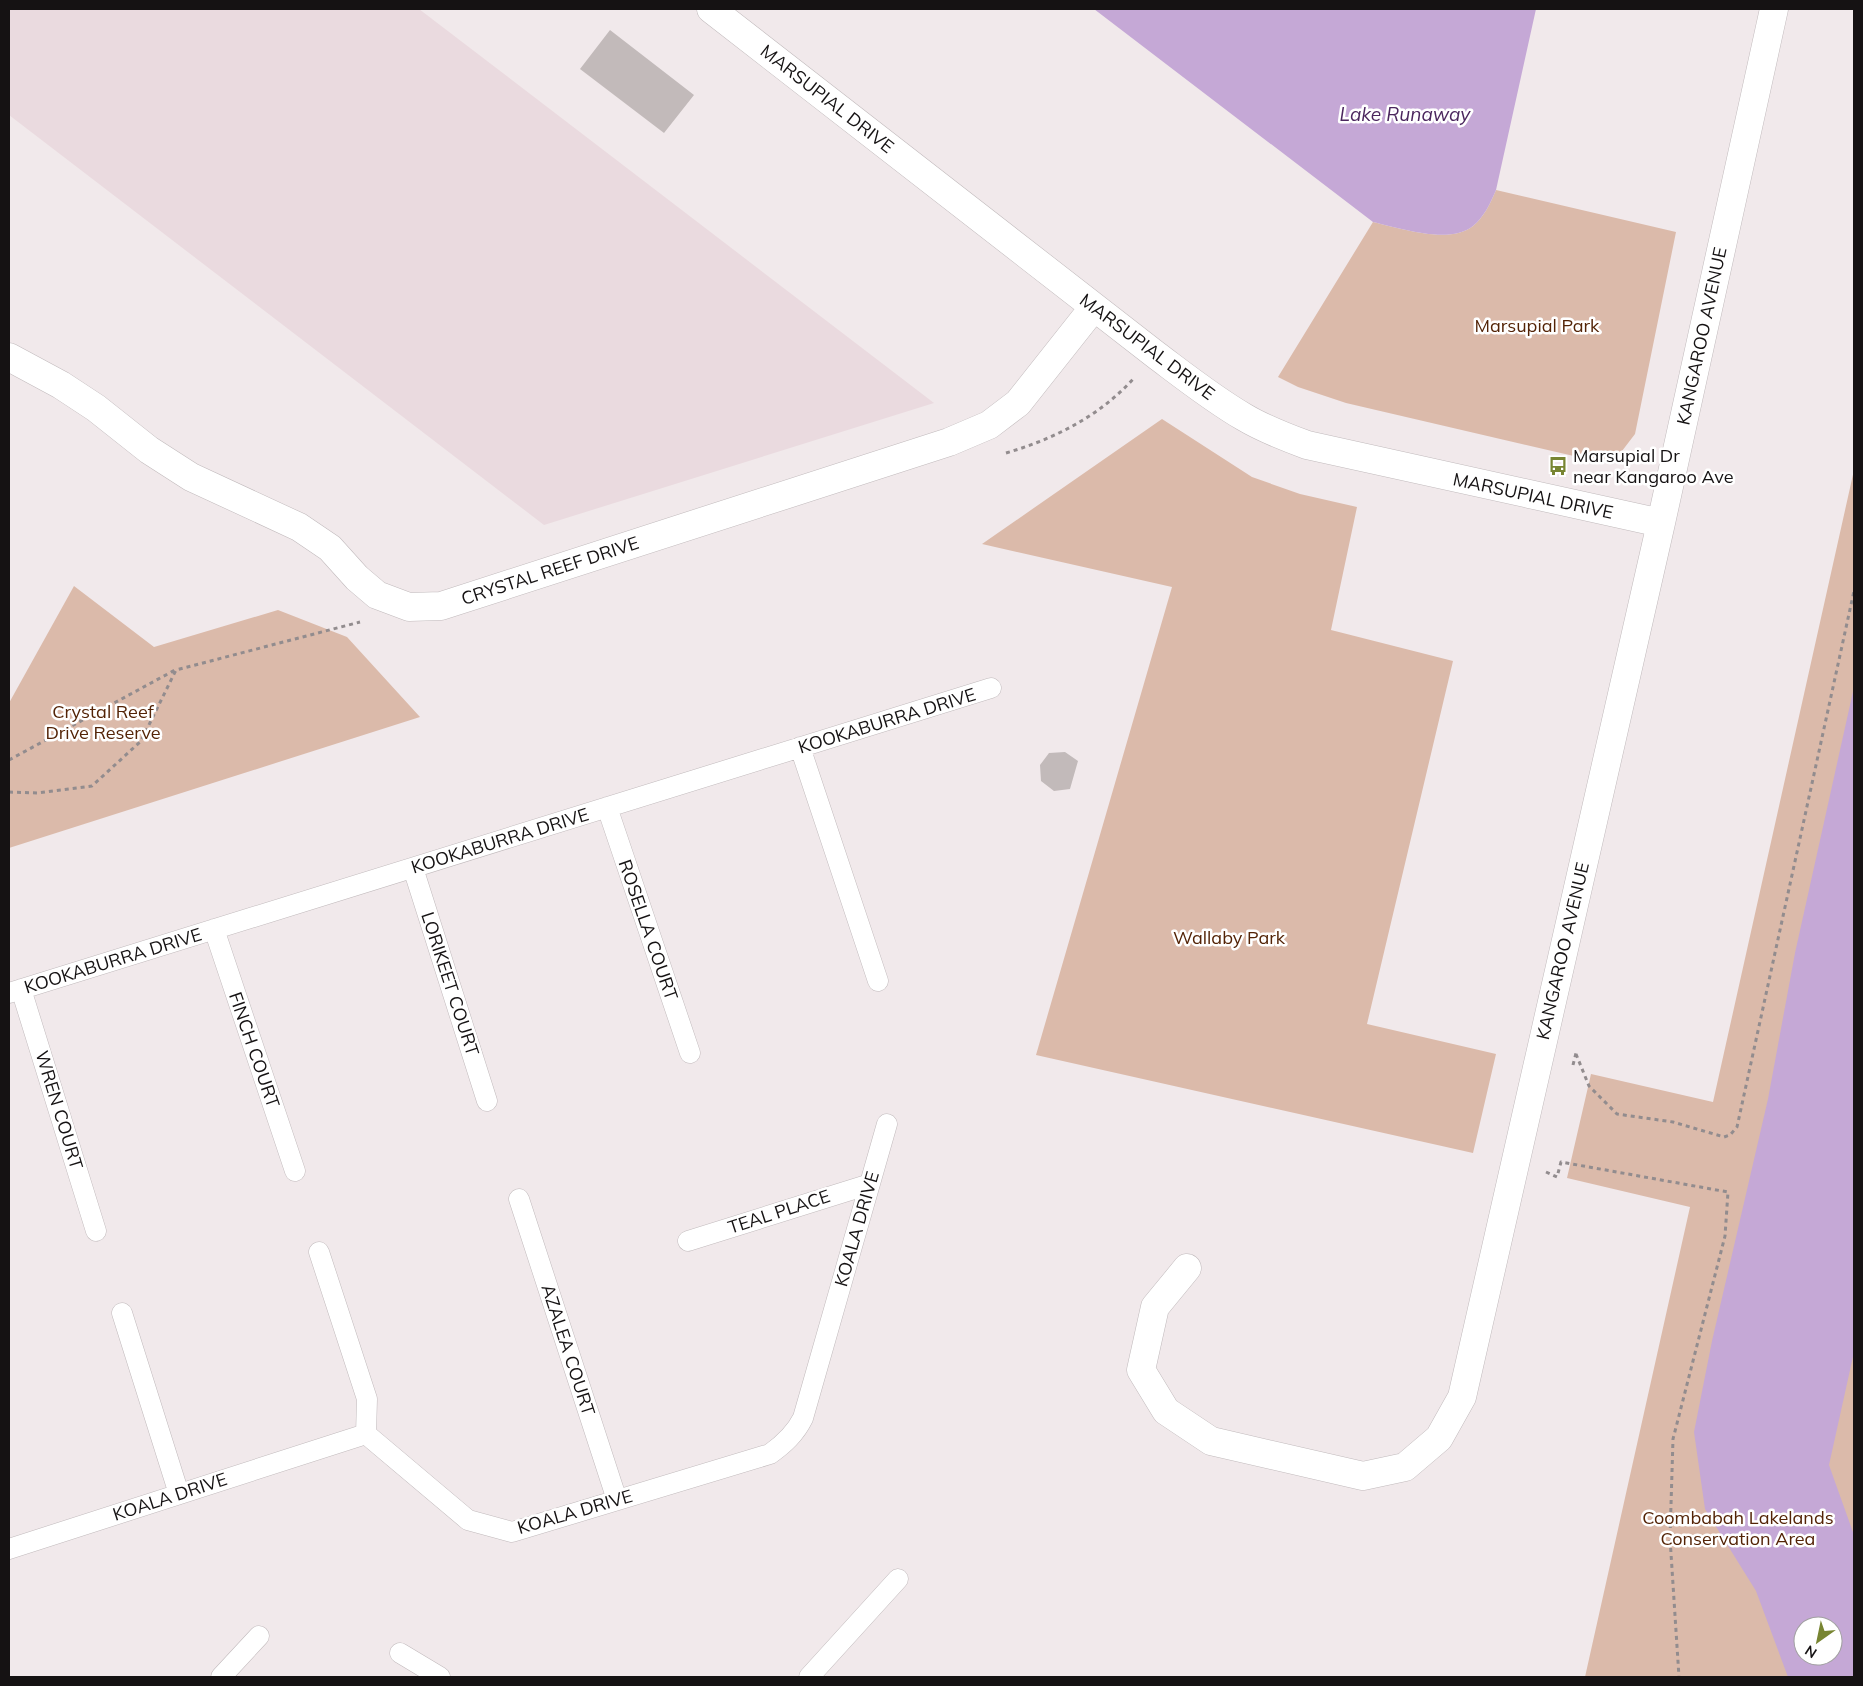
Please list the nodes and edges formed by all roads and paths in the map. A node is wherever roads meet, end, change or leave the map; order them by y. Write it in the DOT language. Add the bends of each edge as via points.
graph roads {
  1 [pos="711,9"];
  2 [pos="1774,9"];
  3 [pos="1094,307"];
  4 [pos="9,357"];
  5 [pos="1661,524"];
  6 [pos="1854,591"];
  7 [pos="176,670"];
  8 [pos="991,688"];
  9 [pos="800,747"];
  10 [pos="9,760"];
  11 [pos="607,807"];
  12 [pos="413,868"];
  13 [pos="214,929"];
  14 [pos="878,981"];
  15 [pos="15,991"];
  16 [pos="1542,1041"];
  17 [pos="690,1053"];
  18 [pos="1576,1053"];
  19 [pos="1571,1072"];
  20 [pos="487,1101"];
  21 [pos="887,1124"];
  22 [pos="1548,1163"];
  23 [pos="295,1171"];
  24 [pos="870,1184"];
  25 [pos="519,1199"];
  26 [pos="96,1231"];
  27 [pos="688,1241"];
  28 [pos="319,1252"];
  29 [pos="1187,1268"];
  30 [pos="122,1313"];
  31 [pos="366,1434"];
  32 [pos="178,1494"];
  33 [pos="616,1500"];
  34 [pos="9,1549"];
  35 [pos="898,1579"];
  36 [pos="259,1636"];
  37 [pos="400,1653"];
  38 [pos="221,1677"];
  39 [pos="440,1677"];
  40 [pos="809,1677"];
  41 [pos="1679,1677"];
  1 -- 3 [label="street, MARSUPIAL DRIVE"];
  2 -- 5 [label="street, KANGAROO AVENUE"];
  3 -- 4 [label="street, CRYSTAL REEF DRIVE" via="1018,402 989,425 940,445 441,606 409,607 377,595 330,548 300,527 191,477 149,450 96,408"];
  3 -- 5 [label="street, MARSUPIAL DRIVE" via="1214,399 1274,433 1307,445"];
  5 -- 16 [label="street, KANGAROO AVENUE"];
  6 -- 18 [label="path" via="1737,1127 1724,1137 1673,1122 1617,1114 1589,1086"];
  7 -- 10 [label="path"];
  8 -- 9 [label="lane, KOOKABURRA DRIVE"];
  9 -- 11 [label="lane, KOOKABURRA DRIVE"];
  9 -- 14 [label="lane"];
  11 -- 12 [label="lane, KOOKABURRA DRIVE"];
  11 -- 17 [label="lane, ROSELLA COURT"];
  12 -- 13 [label="lane, KOOKABURRA DRIVE"];
  12 -- 20 [label="lane, LORIKEET COURT"];
  13 -- 15 [label="lane, KOOKABURRA DRIVE"];
  13 -- 23 [label="lane, FINCH COURT"];
  15 -- 26 [label="lane, WREN COURT"];
  16 -- 18 [label="path"];
  16 -- 29 [label="street, KANGAROO AVENUE" via="1462,1397 1439,1438 1406,1467 1363,1476 1212,1442 1166,1410 1141,1370 1155,1307"];
  18 -- 19 [label="path"];
  21 -- 24 [label="lane, KOALA DRIVE"];
  22 -- 41 [label="path" via="1546,1172 1557,1177 1561,1162 1728,1192 1725,1236 1673,1439 1670,1538"];
  24 -- 27 [label="lane, TEAL PLACE"];
  24 -- 33 [label="lane, KOALA DRIVE" via="798,1428 770,1454"];
  25 -- 33 [label="lane, AZALEA COURT"];
  28 -- 31 [label="lane" via="367,1399"];
  30 -- 32 [label="lane"];
  31 -- 32 [label="lane, KOALA DRIVE"];
  31 -- 33 [label="lane, KOALA DRIVE" via="468,1520 512,1532"];
  32 -- 34 [label="lane, KOALA DRIVE"];
  35 -- 40 [label="lane"];
  36 -- 38 [label="lane"];
  37 -- 39 [label="lane"];
}
